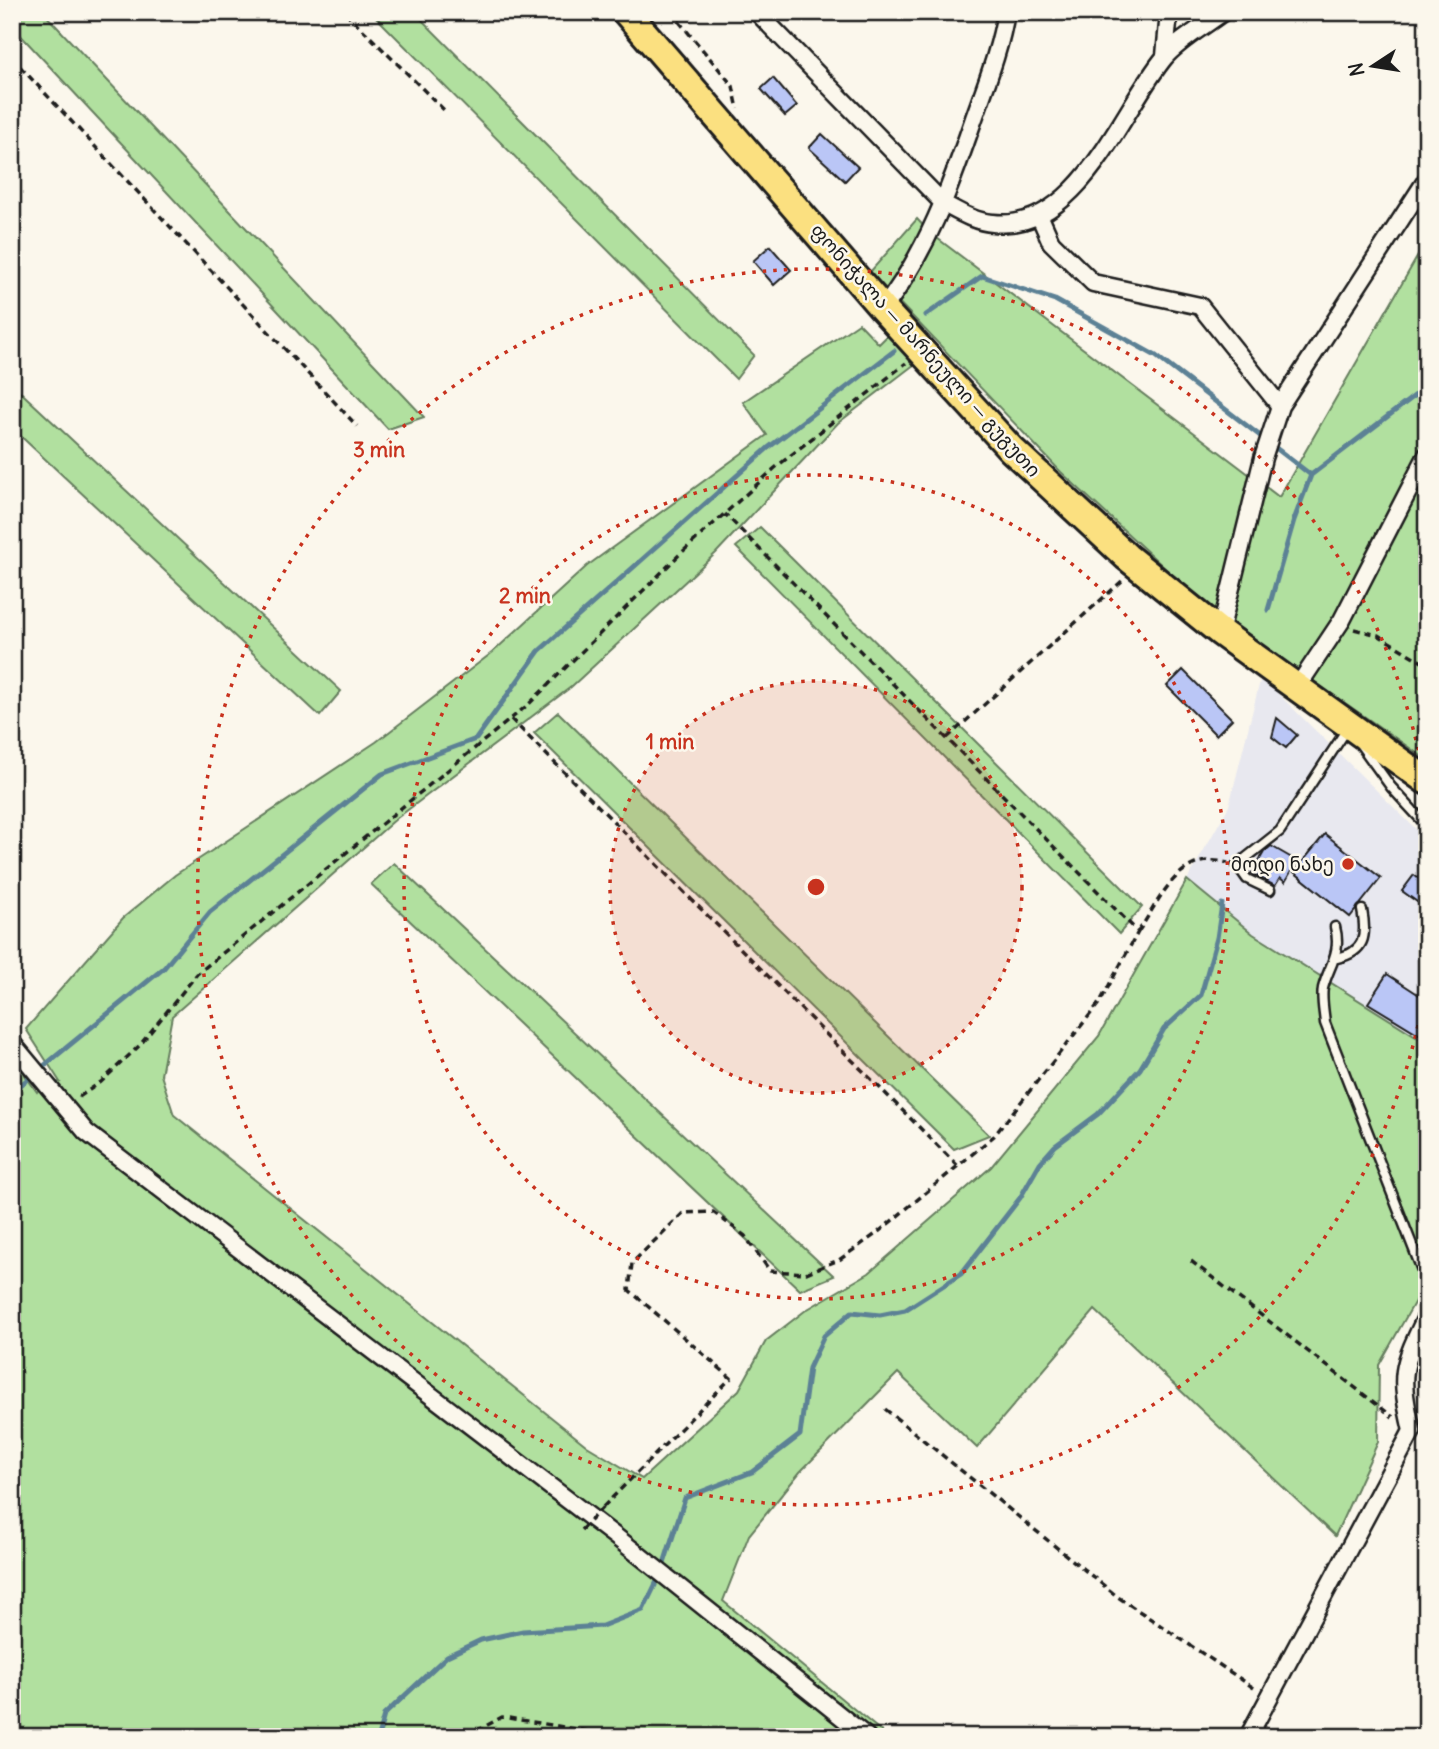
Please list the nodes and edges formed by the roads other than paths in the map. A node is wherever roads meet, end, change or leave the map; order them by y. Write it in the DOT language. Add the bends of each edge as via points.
graph roads {
  1 [pos="625,12"];
  2 [pos="757,12"];
  3 [pos="1006,12"];
  4 [pos="1169,12"];
  5 [pos="1223,12"];
  6 [pos="1165,56"];
  7 [pos="1427,179"];
  8 [pos="944,204"];
  9 [pos="1040,217"];
  10 [pos="883,309"];
  11 [pos="1280,406"];
  12 [pos="1427,454"];
  13 [pos="1220,632"];
  14 [pos="1298,686"];
  15 [pos="1350,725"];
  16 [pos="1427,781"];
  17 [pos="1427,826"];
  18 [pos="1269,890"];
  19 [pos="1362,910"];
  20 [pos="1335,927"];
  21 [pos="1336,958"];
  22 [pos="12,1043"];
  23 [pos="1427,1283"];
  24 [pos="1427,1315"];
  25 [pos="867,1737"];
  26 [pos="1248,1737"];
  1 -- 10 [label="highway, ფონიჭალა — მარნეული — გუგუთი"];
  2 -- 8 [label="street"];
  3 -- 8 [label="street" via="1001,44"];
  4 -- 6 [label="street"];
  5 -- 6 [label="street"];
  6 -- 9 [label="street" via="1076,188"];
  7 -- 11 [label="street"];
  8 -- 9 [label="street" via="970,218 995,224"];
  8 -- 10 [label="street" via="910,273"];
  9 -- 11 [label="street" via="1051,242 1093,283 1200,306"];
  10 -- 13 [label="highway, ფონიჭალა — მარნეული — გუგუთი" via="1011,449 1139,566"];
  11 -- 13 [label="street"];
  12 -- 14 [label="street" via="1339,626"];
  13 -- 14 [label="highway, ფონიჭალა — მარნეული — გუგუთი"];
  14 -- 15 [label="highway, ფონიჭალა — მარნეული — გუგუთი"];
  15 -- 16 [label="highway, ფონიჭალა — მარნეული — გუგუთი"];
  15 -- 17 [label="lane" via="1366,755"];
  15 -- 18 [label="lane" via="1280,831 1237,865 1247,879"];
  19 -- 21 [label="lane" via="1363,942 1357,950"];
  20 -- 21 [label="lane" via="1339,940"];
  21 -- 23 [label="lane" via="1323,989 1325,1023"];
  22 -- 25 [label="street" via="86,1132 615,1536"];
  24 -- 26 [label="street" via="1407,1355 1402,1386 1412,1432"];
}
